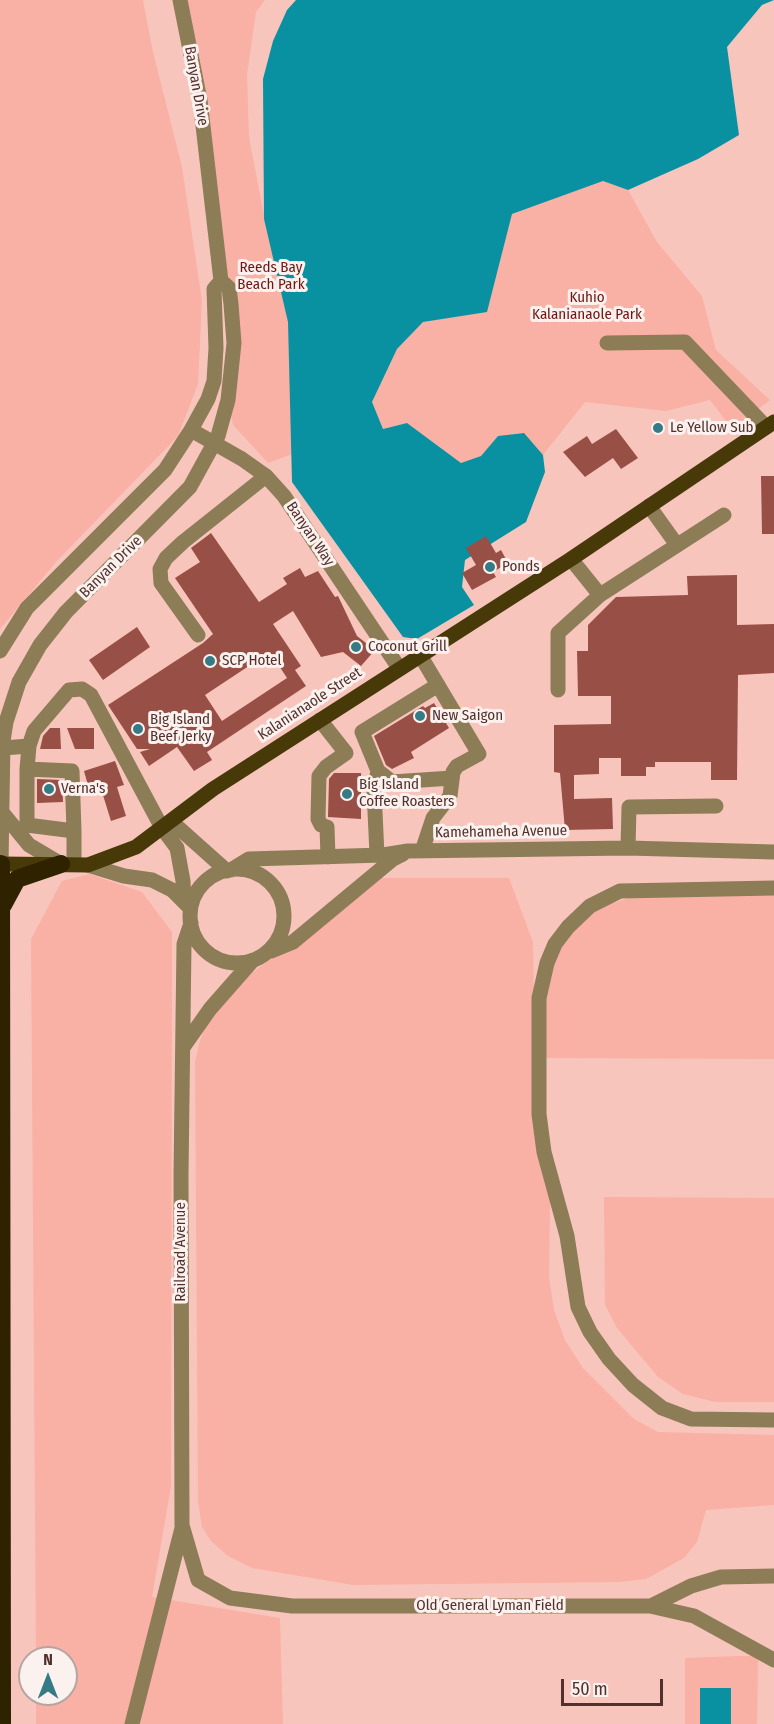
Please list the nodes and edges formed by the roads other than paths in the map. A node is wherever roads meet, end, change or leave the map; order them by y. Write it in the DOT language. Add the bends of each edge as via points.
graph roads {
  1 [pos="180,0"];
  2 [pos="220,281"];
  3 [pos="607,343"];
  4 [pos="770,424"];
  5 [pos="191,430"];
  6 [pos="215,443"];
  7 [pos="266,476"];
  8 [pos="649,506"];
  9 [pos="724,515"];
  10 [pos="677,545"];
  11 [pos="571,560"];
  12 [pos="600,595"];
  13 [pos="198,635"];
  14 [pos="0,651"];
  15 [pos="420,655"];
  16 [pos="399,668"];
  17 [pos="438,685"];
  18 [pos="558,690"];
  19 [pos="320,720"];
  20 [pos="362,732"];
  21 [pos="29,746"];
  22 [pos="3,748"];
  23 [pos="346,753"];
  24 [pos="27,769"];
  25 [pos="378,771"];
  26 [pos="452,777"];
  27 [pos="716,806"];
  28 [pos="1,811"];
  29 [pos="167,824"];
  30 [pos="74,831"];
  31 [pos="628,848"];
  32 [pos="415,851"];
  33 [pos="774,852"];
  34 [pos="377,855"];
  35 [pos="328,857"];
  36 [pos="0,864"];
  37 [pos="74,864"];
  38 [pos="229,870"];
  39 [pos="774,888"];
  40 [pos="188,912"];
  41 [pos="1,913"];
  42 [pos="268,952"];
  43 [pos="253,960"];
  44 [pos="184,1046"];
  45 [pos="774,1420"];
  46 [pos="183,1525"];
  47 [pos="774,1576"];
  48 [pos="198,1580"];
  49 [pos="651,1606"];
  50 [pos="774,1660"];
  51 [pos="2,1724"];
  52 [pos="132,1724"];
  1 -- 2 [label="street, Banyan Drive" via="200,100"];
  2 -- 5 [label="street, Banyan Drive" via="214,289 213,381"];
  2 -- 6 [label="street, Banyan Drive" via="229,288 234,344 228,400"];
  3 -- 4 [label="street" via="685,342"];
  4 -- 8 [label="main road, Kalanianaole Street"];
  5 -- 6 [label="street, Banyan Way"];
  5 -- 14 [label="street, Banyan Drive" via="165,470 27,608"];
  6 -- 7 [label="street, Banyan Way"];
  6 -- 22 [label="street, Banyan Drive" via="201,471 177,501 66,612 40,645 12,702"];
  7 -- 13 [label="street" via="183,542 160,569 161,583"];
  7 -- 16 [label="street, Banyan Way" via="284,496"];
  8 -- 10 [label="street"];
  8 -- 11 [label="main road, Kalanianaole Street"];
  9 -- 10 [label="street"];
  10 -- 12 [label="street"];
  11 -- 12 [label="street"];
  11 -- 15 [label="main road, Kalanianaole Street"];
  12 -- 18 [label="street" via="558,633"];
  15 -- 16 [label="main road, Kalanianaole Street"];
  15 -- 17 [label="street"];
  16 -- 19 [label="main road, Kalanianaole Street"];
  17 -- 20 [label="street"];
  17 -- 26 [label="street" via="479,753 457,766"];
  19 -- 23 [label="street"];
  19 -- 29 [label="main road, Kalanianaole Street" via="213,789"];
  20 -- 23 [label="street"];
  20 -- 25 [label="street"];
  21 -- 22 [label="street"];
  21 -- 24 [label="street"];
  21 -- 29 [label="street, Railroad Avenue" via="34,731 69,690 82,689 91,695"];
  22 -- 28 [label="street, Banyan Drive"];
  23 -- 35 [label="street" via="319,776 318,819 327,827"];
  24 -- 30 [label="street" via="27,825"];
  24 -- 30 [label="street" via="72,771"];
  25 -- 26 [label="street" via="392,782"];
  25 -- 34 [label="street" via="374,790"];
  26 -- 32 [label="street" via="450,796"];
  27 -- 31 [label="street" via="629,807"];
  28 -- 36 [label="street, Banyan Drive"];
  28 -- 37 [label="street" via="29,846"];
  29 -- 37 [label="main road, Kalanianaole Street" via="136,847"];
  29 -- 38 [label="street"];
  29 -- 40 [label="street, Railroad Avenue" via="177,848"];
  30 -- 37 [label="street"];
  31 -- 32 [label="street, Kamehameha Avenue"];
  31 -- 33 [label="street, Kamehameha Avenue"];
  32 -- 34 [label="street, Kamehameha Avenue"];
  32 -- 42 [label="street" via="393,859 293,942"];
  34 -- 35 [label="street, Kamehameha Avenue"];
  35 -- 38 [label="street, Kamehameha Avenue" via="249,859"];
  36 -- 37 [label="main road, Kalanianaole Street"];
  36 -- 41 [label="highway"];
  37 -- 40 [label="street" via="152,880 172,890"];
  37 -- 41 [label="highway" via="17,879"];
  38 -- 40 [label="street" via="205,882"];
  38 -- 42 [label="street" via="252,872 265,878 282,900 283,928"];
  39 -- 45 [label="street" via="620,891 590,906 568,927 547,963 539,998 539,1114 544,1152 567,1236 578,1307 609,1359 662,1408 691,1419"];
  40 -- 43 [label="street" via="197,940 214,958 228,963"];
  40 -- 44 [label="street, Railroad Avenue" via="184,944"];
  41 -- 51 [label="highway"];
  42 -- 43 [label="street"];
  43 -- 44 [label="street"];
  44 -- 46 [label="street, Railroad Avenue"];
  46 -- 48 [label="street, Railroad Avenue"];
  46 -- 52 [label="street"];
  47 -- 49 [label="street" via="714,1579"];
  48 -- 49 [label="street, Old General Lyman Field" via="231,1598 292,1606"];
  49 -- 50 [label="street, Old General Lyman Field" via="694,1616"];
}
